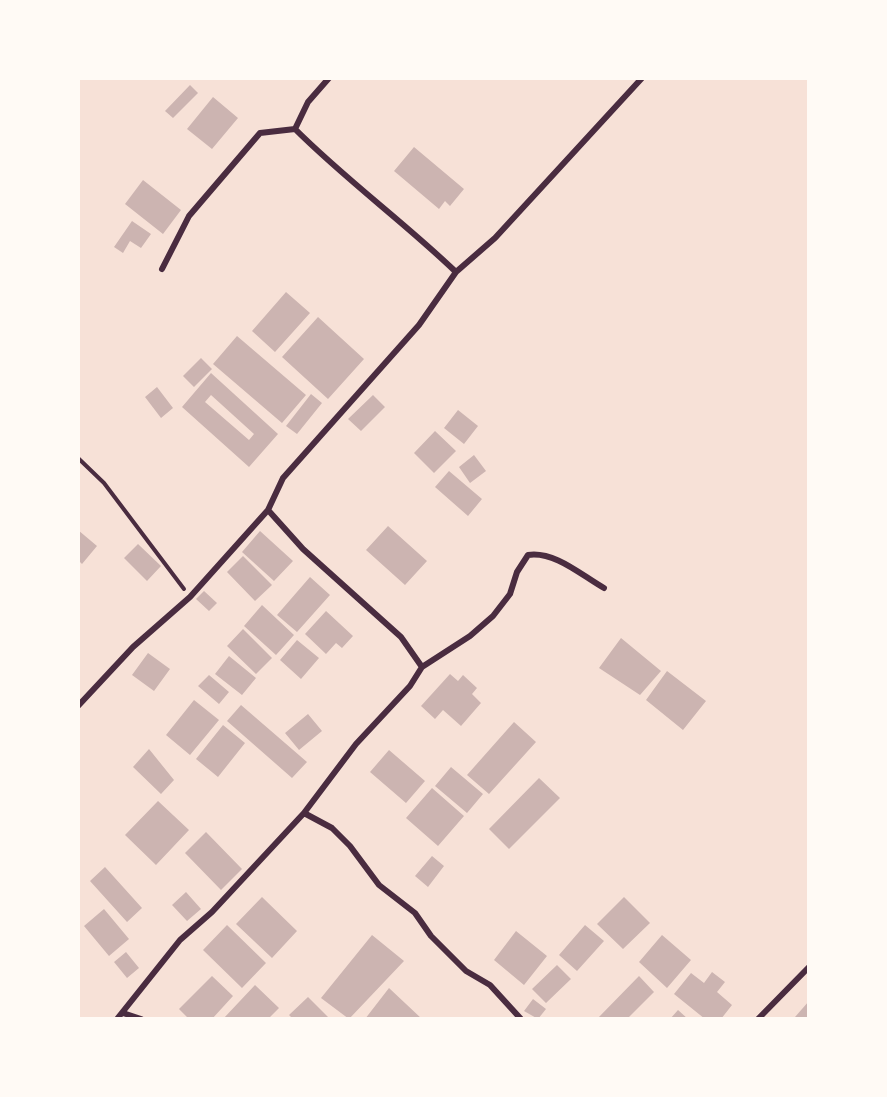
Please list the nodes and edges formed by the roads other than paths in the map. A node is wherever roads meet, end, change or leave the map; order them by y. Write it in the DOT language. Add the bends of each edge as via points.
graph roads {
  1 [pos="328,78"];
  2 [pos="642,78"];
  3 [pos="294,129"];
  4 [pos="162,269"];
  5 [pos="456,272"];
  6 [pos="268,510"];
  7 [pos="604,588"];
  8 [pos="422,667"];
  9 [pos="78,706"];
  10 [pos="304,813"];
  11 [pos="809,967"];
  12 [pos="123,1013"];
  13 [pos="117,1019"];
  14 [pos="141,1019"];
  15 [pos="521,1019"];
  16 [pos="758,1019"];
  1 -- 3 [label="street" via="308,102"];
  2 -- 5 [label="street" via="495,238"];
  3 -- 4 [label="street" via="260,133 189,216"];
  3 -- 5 [label="street"];
  5 -- 6 [label="street" via="419,325 283,478"];
  6 -- 8 [label="street" via="303,549 401,637"];
  6 -- 9 [label="street" via="190,597 133,647"];
  7 -- 8 [label="street" via="553,557 541,553 528,555 510,594 493,616"];
  8 -- 10 [label="street"];
  10 -- 12 [label="street" via="212,912 180,940"];
  10 -- 15 [label="street" via="332,828 379,885 415,913 431,936 466,971 490,985"];
  11 -- 16 [label="street"];
  12 -- 13 [label="street"];
  12 -- 14 [label="street"];
}
